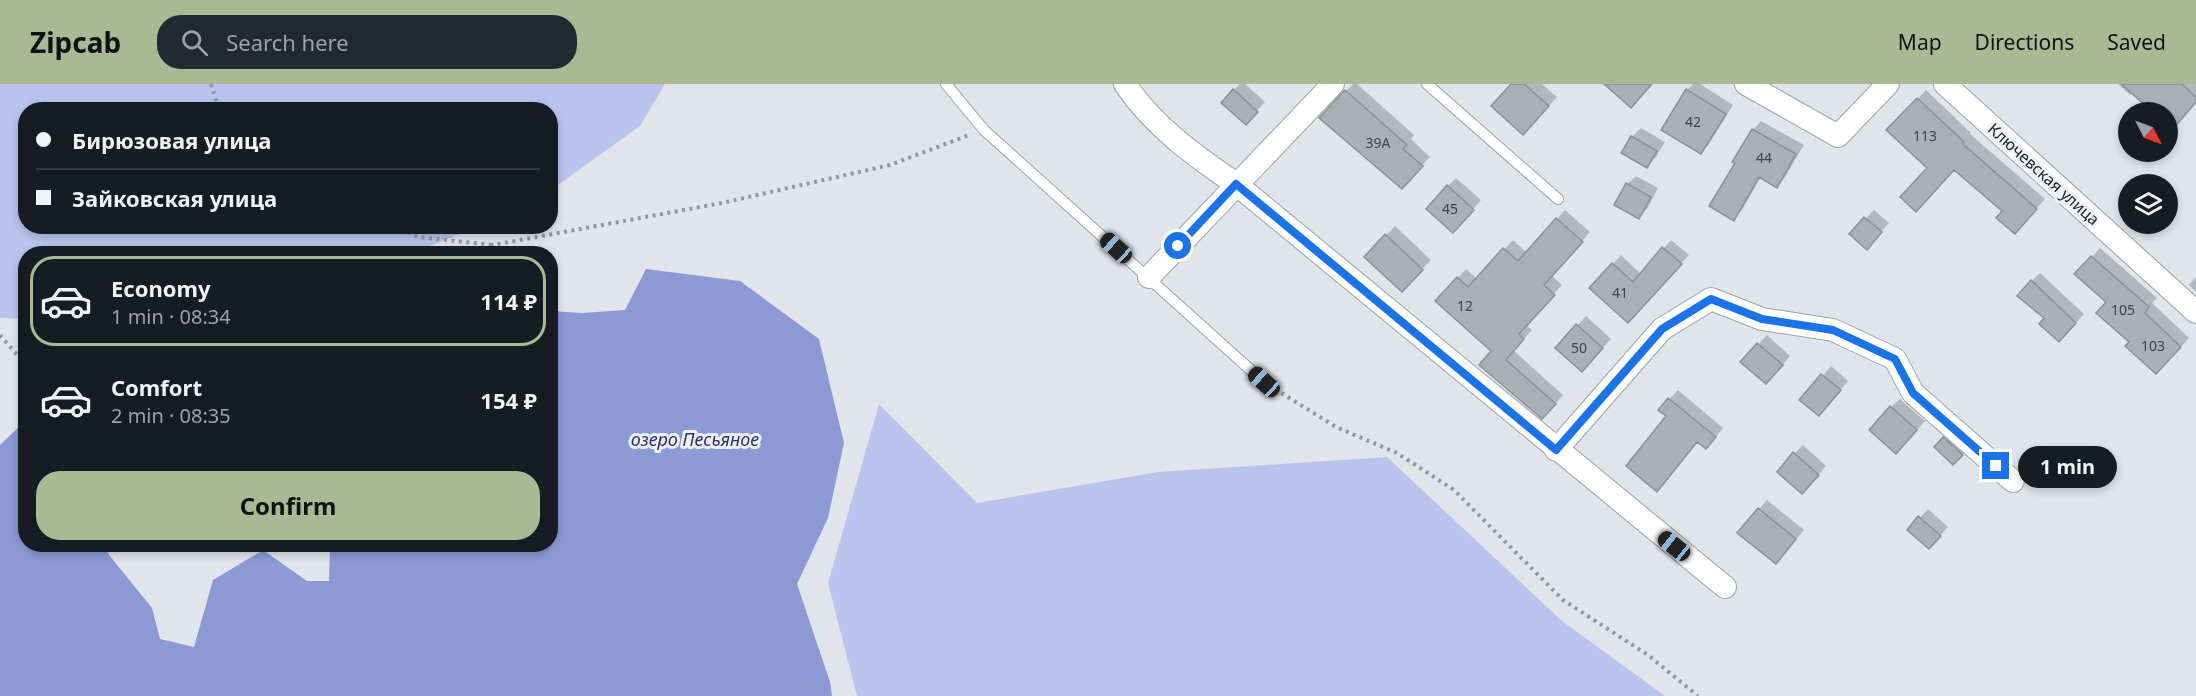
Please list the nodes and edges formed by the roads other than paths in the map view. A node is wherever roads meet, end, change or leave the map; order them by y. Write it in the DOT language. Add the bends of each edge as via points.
graph roads {
  1 [pos="946,84"];
  2 [pos="1125,84"];
  3 [pos="1333,84"];
  4 [pos="1427,84"];
  5 [pos="1746,84"];
  6 [pos="1888,84"];
  7 [pos="1945,84"];
  8 [pos="1236,184"];
  9 [pos="1558,199"];
  10 [pos="1149,277"];
  11 [pos="2196,312"];
  12 [pos="1264,382"];
  13 [pos="1556,450"];
  14 [pos="2013,481"];
  15 [pos="1725,587"];
  1 -- 10 [label="lane" via="984,130"];
  2 -- 8 [label="street" via="1138,104 1190,153"];
  3 -- 8 [label="street"];
  4 -- 9 [label="lane"];
  5 -- 6 [label="street" via="1838,136"];
  7 -- 11 [label="street, Ключевская улица"];
  8 -- 10 [label="street"];
  8 -- 13 [label="street"];
  10 -- 12 [label="lane"];
  13 -- 14 [label="street" via="1662,329 1711,299 1762,319 1833,330 1895,359 1913,393"];
  13 -- 15 [label="street"];
}
